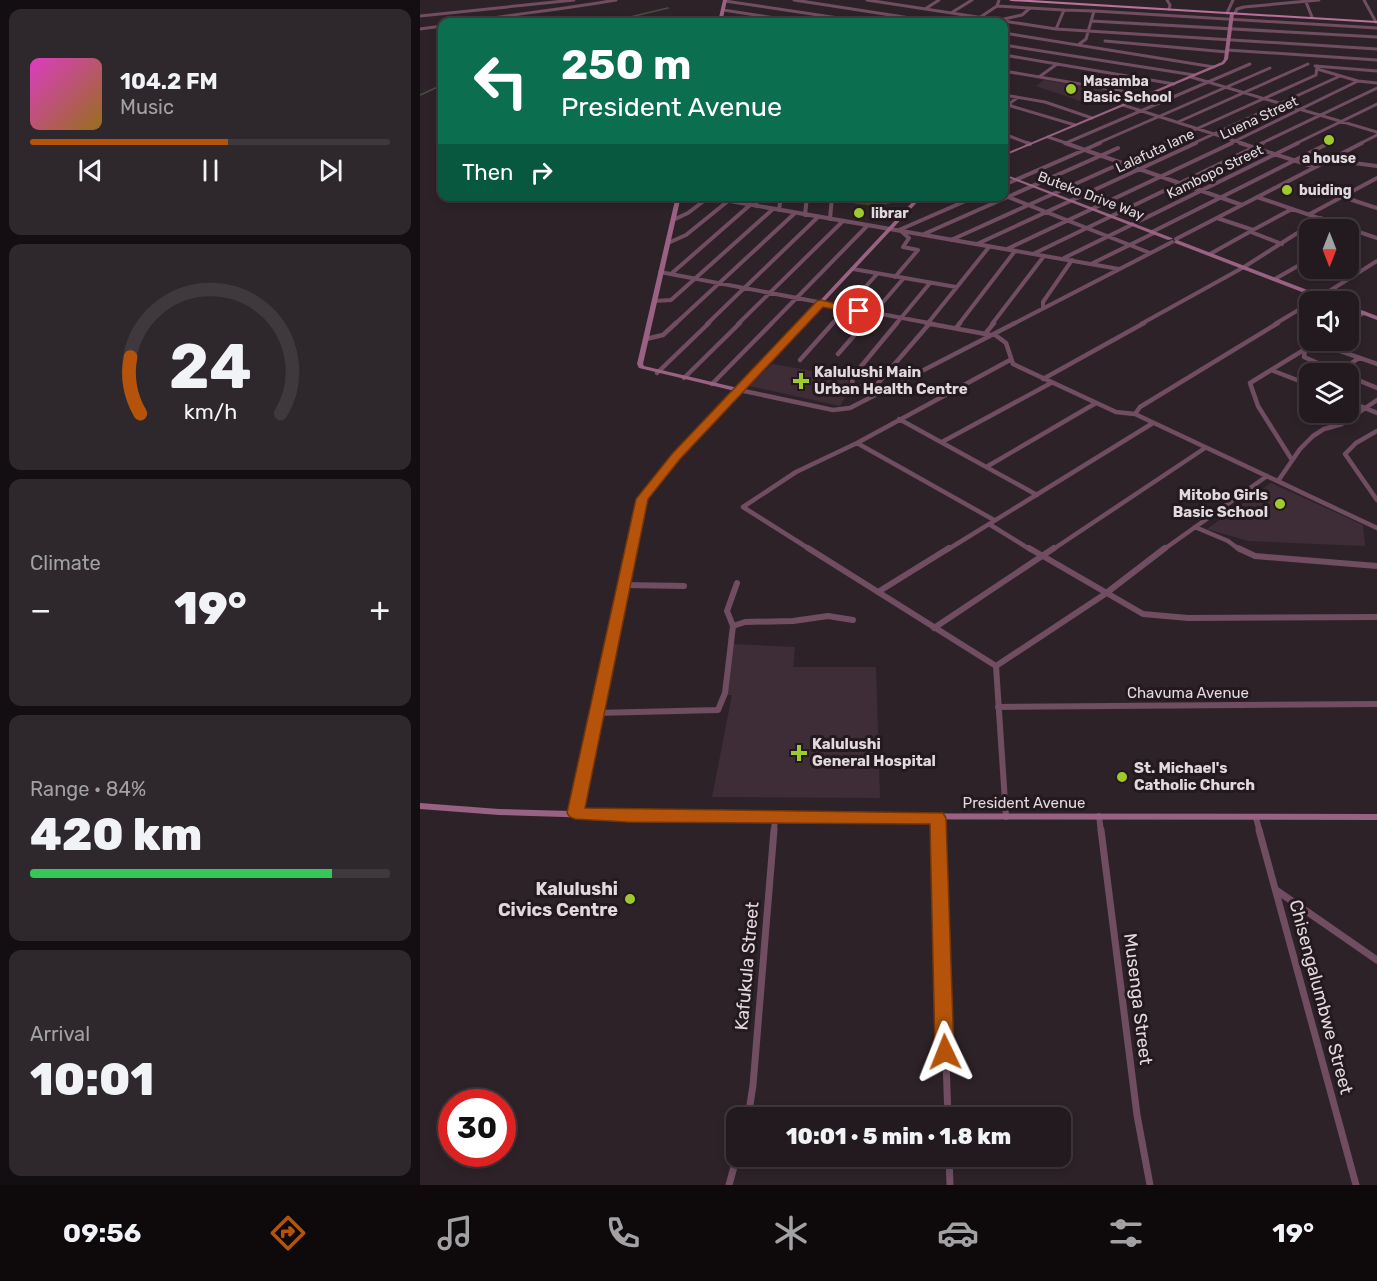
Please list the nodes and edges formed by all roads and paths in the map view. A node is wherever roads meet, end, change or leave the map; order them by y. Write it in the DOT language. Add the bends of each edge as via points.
graph roads {
  1 [pos="574,0"];
  2 [pos="616,0"];
  3 [pos="725,0"];
  4 [pos="794,0"];
  5 [pos="867,0"];
  6 [pos="873,0"];
  7 [pos="904,0"];
  8 [pos="939,0"];
  9 [pos="972,0"];
  10 [pos="999,0"];
  11 [pos="1011,0"];
  12 [pos="1167,0"];
  13 [pos="1233,0"];
  14 [pos="1268,0"];
  15 [pos="1319,0"];
  16 [pos="1364,0"];
  17 [pos="1052,1"];
  18 [pos="1306,2"];
  19 [pos="891,4"];
  20 [pos="585,5"];
  21 [pos="823,5"];
  22 [pos="897,5"];
  23 [pos="997,6"];
  24 [pos="1262,6"];
  25 [pos="525,7"];
  26 [pos="1030,8"];
  27 [pos="925,9"];
  28 [pos="1169,9"];
  29 [pos="723,10"];
  30 [pos="1064,10"];
  31 [pos="1094,11"];
  32 [pos="524,13"];
  33 [pos="808,13"];
  34 [pos="874,13"];
  35 [pos="951,13"];
  36 [pos="1231,13"];
  37 [pos="420,14"];
  38 [pos="1164,15"];
  39 [pos="491,18"];
  40 [pos="721,18"];
  41 [pos="776,18"];
  42 [pos="838,18"];
  43 [pos="863,18"];
  44 [pos="904,18"];
  45 [pos="979,18"];
  46 [pos="1008,18"];
  47 [pos="1312,18"];
  48 [pos="1230,20"];
  49 [pos="1091,21"];
  50 [pos="1008,22"];
  51 [pos="1377,22"];
  52 [pos="1163,25"];
  53 [pos="438,27"];
  54 [pos="1377,28"];
  55 [pos="420,29"];
  56 [pos="1056,29"];
  57 [pos="1229,29"];
  58 [pos="1089,31"];
  59 [pos="1008,34"];
  60 [pos="1149,35"];
  61 [pos="1377,37"];
  62 [pos="1227,40"];
  63 [pos="1105,41"];
  64 [pos="1068,44"];
  65 [pos="1147,44"];
  66 [pos="1078,45"];
  67 [pos="1008,46"];
  68 [pos="1031,49"];
  69 [pos="1377,49"];
  70 [pos="1112,51"];
  71 [pos="1227,51"];
  72 [pos="1055,53"];
  73 [pos="1310,55"];
  74 [pos="1008,56"];
  75 [pos="1020,58"];
  76 [pos="1377,60"];
  77 [pos="1102,61"];
  78 [pos="1057,64"];
  79 [pos="1250,64"];
  80 [pos="1308,64"];
  81 [pos="1214,67"];
  82 [pos="1270,68"];
  83 [pos="1317,68"];
  84 [pos="1092,70"];
  85 [pos="1377,71"];
  86 [pos="1008,72"];
  87 [pos="1192,76"];
  88 [pos="1340,76"];
  89 [pos="1039,77"];
  90 [pos="1358,81"];
  91 [pos="1209,82"];
  92 [pos="1377,83"];
  93 [pos="1174,84"];
  94 [pos="1227,87"];
  95 [pos="1377,88"];
  96 [pos="1245,93"];
  97 [pos="1145,95"];
  98 [pos="1008,96"];
  99 [pos="1017,98"];
  100 [pos="1263,99"];
  101 [pos="1282,104"];
  102 [pos="1377,104"];
  103 [pos="1123,105"];
  104 [pos="1302,110"];
  105 [pos="1141,111"];
  106 [pos="1321,116"];
  107 [pos="1159,117"];
  108 [pos="1092,118"];
  109 [pos="1340,122"];
  110 [pos="1178,123"];
  111 [pos="1075,125"];
  112 [pos="1196,129"];
  113 [pos="1377,134"];
  114 [pos="1216,135"];
  115 [pos="1008,136"];
  116 [pos="1047,137"];
  117 [pos="1234,141"];
  118 [pos="1066,143"];
  119 [pos="1329,143"];
  120 [pos="1030,144"];
  121 [pos="1118,148"];
  122 [pos="1254,148"];
  123 [pos="1084,149"];
  124 [pos="1008,153"];
  125 [pos="1275,154"];
  126 [pos="1103,156"];
  127 [pos="1329,160"];
  128 [pos="1295,161"];
  129 [pos="1121,162"];
  130 [pos="1377,166"];
  131 [pos="1315,167"];
  132 [pos="1140,169"];
  133 [pos="1160,176"];
  134 [pos="1008,177"];
  135 [pos="1377,178"];
  136 [pos="1014,179"];
  137 [pos="1008,183"];
  138 [pos="1180,183"];
  139 [pos="1033,187"];
  140 [pos="1200,190"];
  141 [pos="1051,194"];
  142 [pos="1008,195"];
  143 [pos="1008,197"];
  144 [pos="1257,197"];
  145 [pos="1343,197"];
  146 [pos="1221,198"];
  147 [pos="678,201"];
  148 [pos="702,201"];
  149 [pos="728,201"];
  150 [pos="737,201"];
  151 [pos="756,201"];
  152 [pos="780,201"];
  153 [pos="806,201"];
  154 [pos="832,201"];
  155 [pos="917,201"];
  156 [pos="965,201"];
  157 [pos="995,201"];
  158 [pos="1071,201"];
  159 [pos="750,205"];
  160 [pos="1027,205"];
  161 [pos="1242,205"];
  162 [pos="756,206"];
  163 [pos="1377,208"];
  164 [pos="772,209"];
  165 [pos="1090,209"];
  166 [pos="1292,209"];
  167 [pos="779,210"];
  168 [pos="795,213"];
  169 [pos="1046,213"];
  170 [pos="1310,214"];
  171 [pos="805,215"];
  172 [pos="1111,216"];
  173 [pos="818,218"];
  174 [pos="1217,218"];
  175 [pos="1321,218"];
  176 [pos="830,219"];
  177 [pos="1324,219"];
  178 [pos="673,220"];
  179 [pos="1065,221"];
  180 [pos="842,222"];
  181 [pos="1131,224"];
  182 [pos="867,226"];
  183 [pos="1086,228"];
  184 [pos="896,231"];
  185 [pos="1252,231"];
  186 [pos="1359,231"];
  187 [pos="1153,232"];
  188 [pos="922,235"];
  189 [pos="1106,236"];
  190 [pos="1377,238"];
  191 [pos="951,240"];
  192 [pos="1174,241"];
  193 [pos="668,243"];
  194 [pos="1282,244"];
  195 [pos="977,245"];
  196 [pos="1129,245"];
  197 [pos="989,247"];
  198 [pos="1005,249"];
  199 [pos="1015,251"];
  200 [pos="1150,253"];
  201 [pos="1033,254"];
  202 [pos="1210,254"];
  203 [pos="1044,256"];
  204 [pos="1063,259"];
  205 [pos="1072,260"];
  206 [pos="1376,263"];
  207 [pos="1091,264"];
  208 [pos="1299,266"];
  209 [pos="1244,267"];
  210 [pos="853,269"];
  211 [pos="1119,269"];
  212 [pos="660,272"];
  213 [pos="671,274"];
  214 [pos="877,274"];
  215 [pos="895,278"];
  216 [pos="694,279"];
  217 [pos="903,279"];
  218 [pos="1275,279"];
  219 [pos="719,283"];
  220 [pos="930,283"];
  221 [pos="956,287"];
  222 [pos="745,288"];
  223 [pos="1307,291"];
  224 [pos="1328,291"];
  225 [pos="770,293"];
  226 [pos="796,298"];
  227 [pos="654,301"];
  228 [pos="821,303"];
  229 [pos="845,308"];
  230 [pos="1043,309"];
  231 [pos="1299,309"];
  232 [pos="1359,311"];
  233 [pos="873,313"];
  234 [pos="1364,313"];
  235 [pos="1359,316"];
  236 [pos="901,318"];
  237 [pos="1377,318"];
  238 [pos="929,323"];
  239 [pos="956,328"];
  240 [pos="990,334"];
  241 [pos="646,339"];
  242 [pos="1302,351"];
  243 [pos="1305,351"];
  244 [pos="1344,351"];
  245 [pos="838,354"];
  246 [pos="1359,358"];
  247 [pos="800,360"];
  248 [pos="1010,360"];
  249 [pos="1317,363"];
  250 [pos="1352,363"];
  251 [pos="1377,364"];
  252 [pos="1271,370"];
  253 [pos="657,372"];
  254 [pos="684,378"];
  255 [pos="1043,379"];
  256 [pos="1299,381"];
  257 [pos="1359,381"];
  258 [pos="1050,383"];
  259 [pos="712,384"];
  260 [pos="1377,388"];
  261 [pos="739,390"];
  262 [pos="871,390"];
  263 [pos="875,395"];
  264 [pos="1377,400"];
  265 [pos="1096,403"];
  266 [pos="1359,405"];
  267 [pos="1366,408"];
  268 [pos="1377,413"];
  269 [pos="1135,414"];
  270 [pos="899,419"];
  271 [pos="1153,423"];
  272 [pos="1377,431"];
  273 [pos="942,442"];
  274 [pos="857,443"];
  275 [pos="1205,448"];
  276 [pos="1292,460"];
  277 [pos="988,466"];
  278 [pos="1267,476"];
  279 [pos="1278,481"];
  280 [pos="1037,495"];
  281 [pos="1377,500"];
  282 [pos="991,522"];
  283 [pos="1376,526"];
  284 [pos="1195,527"];
  285 [pos="1043,555"];
  286 [pos="1377,566"];
  287 [pos="737,583"];
  288 [pos="624,585"];
  289 [pos="684,586"];
  290 [pos="878,592"];
  291 [pos="1105,594"];
  292 [pos="1377,618"];
  293 [pos="853,620"];
  294 [pos="733,626"];
  295 [pos="934,628"];
  296 [pos="996,666"];
  297 [pos="1377,704"];
  298 [pos="998,707"];
  299 [pos="596,713"];
  300 [pos="420,806"];
  301 [pos="575,813"];
  302 [pos="1099,816"];
  303 [pos="775,817"];
  304 [pos="1006,817"];
  305 [pos="1377,817"];
  306 [pos="938,818"];
  307 [pos="1256,818"];
  308 [pos="1276,890"];
  309 [pos="1377,960"];
  310 [pos="750,1107"];
  311 [pos="948,1107"];
  312 [pos="1337,1114"];
  313 [pos="734,1167"];
  314 [pos="949,1167"];
  315 [pos="729,1185"];
  316 [pos="950,1185"];
  317 [pos="1150,1185"];
  318 [pos="1356,1185"];
  1 -- 20 [label="street"];
  1 -- 25 [label="street"];
  2 -- 20 [label="street"];
  3 -- 29 [label="street"];
  3 -- 33 [label="street"];
  4 -- 21 [label="street"];
  5 -- 6 [label="street"];
  6 -- 19 [label="street"];
  7 -- 22 [label="street"];
  8 -- 27 [label="street"];
  9 -- 35 [label="street"];
  10 -- 23 [label="street"];
  11 -- 17 [label="main road"];
  12 -- 28 [label="street"];
  13 -- 36 [label="street"];
  14 -- 24 [label="street"];
  15 -- 18 [label="street"];
  16 -- 51 [label="street"];
  17 -- 28 [label="main road"];
  18 -- 24 [label="street"];
  18 -- 47 [label="street"];
  19 -- 22 [label="street"];
  19 -- 34 [label="street"];
  20 -- 32 [label="street"];
  21 -- 33 [label="street"];
  21 -- 34 [label="street"];
  22 -- 27 [label="street"];
  23 -- 26 [label="street"];
  23 -- 45 [label="street"];
  24 -- 36 [label="street"];
  25 -- 32 [label="street" via="531,10"];
  25 -- 37 [label="street"];
  26 -- 30 [label="street"];
  26 -- 46 [label="street" via="1022,15"];
  27 -- 35 [label="street"];
  28 -- 36 [label="main road"];
  29 -- 40 [label="street"];
  29 -- 41 [label="street"];
  30 -- 31 [label="street"];
  30 -- 56 [label="street"];
  31 -- 38 [label="street"];
  31 -- 49 [label="street"];
  32 -- 39 [label="street"];
  33 -- 42 [label="street"];
  34 -- 43 [label="street"];
  34 -- 44 [label="street"];
  35 -- 45 [label="street"];
  36 -- 47 [label="main road"];
  36 -- 48 [label="street"];
  38 -- 48 [label="street"];
  38 -- 52 [label="street"];
  47 -- 51 [label="main road"];
  48 -- 54 [label="street"];
  48 -- 57 [label="street"];
  49 -- 52 [label="street"];
  49 -- 58 [label="street"];
  50 -- 56 [label="street"];
  52 -- 57 [label="street"];
  53 -- 55 [label="street"];
  56 -- 58 [label="street"];
  57 -- 61 [label="street"];
  57 -- 62 [label="street"];
  58 -- 60 [label="street"];
  58 -- 66 [label="street"];
  59 -- 64 [label="street"];
  60 -- 62 [label="street"];
  60 -- 65 [label="street"];
  62 -- 69 [label="street"];
  62 -- 71 [label="street"];
  63 -- 65 [label="street"];
  64 -- 66 [label="street"];
  64 -- 72 [label="street"];
  65 -- 71 [label="street"];
  66 -- 70 [label="street"];
  67 -- 68 [label="street"];
  68 -- 72 [label="street"];
  68 -- 75 [label="street"];
  70 -- 77 [label="street"];
  70 -- 81 [label="street"];
  71 -- 73 [label="street"];
  71 -- 81 [label="street" via="1225,61"];
  72 -- 77 [label="street"];
  73 -- 76 [label="street"];
  73 -- 80 [label="street"];
  74 -- 75 [label="street"];
  75 -- 78 [label="street"];
  77 -- 84 [label="street"];
  77 -- 87 [label="street"];
  78 -- 84 [label="street"];
  78 -- 89 [label="street"];
  79 -- 91 [label="street"];
  80 -- 83 [label="street"];
  80 -- 96 [label="street"];
  81 -- 87 [label="street"];
  82 -- 94 [label="street"];
  83 -- 85 [label="street"];
  83 -- 88 [label="street"];
  83 -- 100 [label="street" via="1316,75"];
  84 -- 93 [label="street"];
  86 -- 89 [label="street"];
  87 -- 91 [label="street"];
  87 -- 93 [label="street"];
  88 -- 90 [label="street"];
  88 -- 101 [label="street, Lalafuta lane"];
  89 -- 97 [label="street"];
  90 -- 92 [label="street"];
  90 -- 104 [label="street, Luena Street"];
  91 -- 94 [label="street"];
  91 -- 105 [label="street"];
  93 -- 97 [label="street"];
  94 -- 96 [label="street"];
  94 -- 107 [label="street"];
  95 -- 106 [label="street"];
  96 -- 100 [label="street"];
  96 -- 110 [label="street"];
  97 -- 103 [label="street"];
  98 -- 99 [label="street"];
  99 -- 108 [label="street" via="1046,102"];
  99 -- 111 [label="street" via="1011,106"];
  100 -- 101 [label="street"];
  100 -- 112 [label="street"];
  101 -- 104 [label="street"];
  101 -- 114 [label="street, Lalafuta lane"];
  102 -- 109 [label="street, Kambopo Street"];
  103 -- 105 [label="street"];
  103 -- 108 [label="street"];
  104 -- 106 [label="street"];
  104 -- 117 [label="street, Luena Street"];
  105 -- 107 [label="street"];
  105 -- 118 [label="street"];
  106 -- 109 [label="street"];
  106 -- 122 [label="street"];
  107 -- 110 [label="street"];
  107 -- 123 [label="street"];
  108 -- 111 [label="street"];
  109 -- 113 [label="street"];
  109 -- 125 [label="street, Kambopo Street"];
  110 -- 112 [label="street"];
  111 -- 116 [label="street"];
  112 -- 114 [label="street"];
  112 -- 129 [label="street"];
  113 -- 127 [label="street"];
  114 -- 117 [label="street"];
  114 -- 132 [label="street, Lalafuta lane"];
  115 -- 120 [label="street"];
  116 -- 118 [label="street"];
  116 -- 120 [label="street"];
  117 -- 122 [label="street"];
  117 -- 133 [label="street, Luena Street"];
  118 -- 123 [label="street"];
  119 -- 128 [label="street"];
  120 -- 124 [label="street"];
  121 -- 126 [label="street"];
  122 -- 125 [label="street"];
  122 -- 138 [label="street"];
  123 -- 126 [label="street"];
  123 -- 136 [label="street"];
  125 -- 128 [label="street"];
  125 -- 140 [label="street, Kambopo Street"];
  126 -- 129 [label="street"];
  126 -- 139 [label="street"];
  127 -- 130 [label="street"];
  127 -- 131 [label="street"];
  128 -- 131 [label="street"];
  128 -- 146 [label="street"];
  129 -- 132 [label="street"];
  129 -- 141 [label="street"];
  131 -- 144 [label="street"];
  132 -- 133 [label="street"];
  132 -- 158 [label="street, Lalafuta lane"];
  133 -- 138 [label="street"];
  133 -- 165 [label="street, Luena Street"];
  134 -- 136 [label="street, Buteko Drive Way"];
  135 -- 145 [label="street"];
  136 -- 137 [label="street"];
  136 -- 139 [label="street, Buteko Drive Way"];
  138 -- 140 [label="street"];
  138 -- 172 [label="street"];
  139 -- 141 [label="street, Buteko Drive Way"];
  139 -- 142 [label="street"];
  140 -- 146 [label="street"];
  140 -- 181 [label="street, Kambopo Street"];
  141 -- 158 [label="street, Buteko Drive Way"];
  141 -- 160 [label="street"];
  143 -- 160 [label="street"];
  144 -- 161 [label="street"];
  144 -- 166 [label="street"];
  145 -- 163 [label="street"];
  145 -- 170 [label="street"];
  146 -- 161 [label="street"];
  146 -- 187 [label="street"];
  147 -- 178 [label="street"];
  148 -- 178 [label="street"];
  149 -- 193 [label="street" via="686,235"];
  150 -- 159 [label="street"];
  151 -- 162 [label="street"];
  152 -- 167 [label="street"];
  153 -- 171 [label="street"];
  154 -- 176 [label="street"];
  155 -- 184 [label="street"];
  156 -- 184 [label="street"];
  157 -- 188 [label="street"];
  158 -- 165 [label="street, Buteko Drive Way"];
  158 -- 169 [label="street, Lalafuta lane"];
  159 -- 162 [label="street"];
  159 -- 213 [label="street"];
  160 -- 169 [label="street"];
  160 -- 191 [label="street"];
  161 -- 174 [label="street"];
  162 -- 164 [label="street"];
  164 -- 167 [label="street"];
  164 -- 216 [label="street"];
  165 -- 172 [label="street, Buteko Drive Way"];
  165 -- 179 [label="street, Luena Street"];
  166 -- 170 [label="street"];
  166 -- 185 [label="street"];
  167 -- 168 [label="street"];
  168 -- 171 [label="street"];
  168 -- 219 [label="street"];
  169 -- 179 [label="street"];
  169 -- 195 [label="street, Lalafuta lane"];
  170 -- 175 [label="street"];
  171 -- 173 [label="street"];
  172 -- 181 [label="street, Buteko Drive Way"];
  172 -- 183 [label="street"];
  173 -- 176 [label="street"];
  173 -- 222 [label="street"];
  174 -- 185 [label="street"];
  174 -- 192 [label="street"];
  175 -- 177 [label="street"];
  175 -- 194 [label="street"];
  176 -- 180 [label="street"];
  178 -- 193 [label="street"];
  179 -- 183 [label="street"];
  179 -- 198 [label="street, Luena Street"];
  180 -- 182 [label="street"];
  180 -- 225 [label="street"];
  181 -- 187 [label="street, Buteko Drive Way"];
  181 -- 189 [label="street, Kambopo Street"];
  182 -- 184 [label="street"];
  182 -- 226 [label="street"];
  183 -- 189 [label="street"];
  183 -- 201 [label="street"];
  184 -- 188 [label="street"];
  184 -- 210 [label="street"];
  184 -- 215 [label="street" via="909,238 903,247 918,250"];
  185 -- 194 [label="street"];
  185 -- 202 [label="street"];
  186 -- 190 [label="street"];
  187 -- 192 [label="street, Buteko Drive Way"];
  187 -- 196 [label="street"];
  188 -- 191 [label="street"];
  189 -- 196 [label="street"];
  189 -- 204 [label="street, Kambopo Street"];
  191 -- 195 [label="street"];
  192 -- 200 [label="street"];
  192 -- 202 [label="street, Buteko Drive Way"];
  193 -- 212 [label="street"];
  194 -- 209 [label="street"];
  195 -- 197 [label="street"];
  196 -- 200 [label="street"];
  196 -- 207 [label="street"];
  197 -- 198 [label="street"];
  197 -- 221 [label="street"];
  198 -- 199 [label="street"];
  199 -- 201 [label="street"];
  199 -- 239 [label="street"];
  200 -- 211 [label="street"];
  201 -- 203 [label="street"];
  202 -- 209 [label="street, Buteko Drive Way"];
  203 -- 204 [label="street"];
  203 -- 240 [label="street"];
  204 -- 205 [label="street"];
  205 -- 207 [label="street"];
  205 -- 230 [label="street" via="1043,302"];
  206 -- 224 [label="street"];
  207 -- 211 [label="street"];
  208 -- 218 [label="street"];
  209 -- 218 [label="street, Buteko Drive Way"];
  209 -- 255 [label="street"];
  210 -- 214 [label="street"];
  210 -- 228 [label="street"];
  211 -- 230 [label="street"];
  212 -- 213 [label="street"];
  212 -- 227 [label="street"];
  213 -- 216 [label="street"];
  214 -- 215 [label="street"];
  214 -- 229 [label="street"];
  215 -- 217 [label="street"];
  216 -- 219 [label="street"];
  216 -- 227 [label="street" via="670,301"];
  217 -- 220 [label="street"];
  217 -- 233 [label="street"];
  218 -- 223 [label="street, Buteko Drive Way"];
  219 -- 222 [label="street"];
  219 -- 241 [label="street" via="663,335"];
  220 -- 221 [label="street"];
  220 -- 236 [label="street"];
  221 -- 238 [label="street"];
  222 -- 225 [label="street"];
  222 -- 253 [label="street"];
  225 -- 226 [label="street"];
  225 -- 254 [label="street"];
  226 -- 228 [label="street"];
  226 -- 259 [label="street"];
  227 -- 241 [label="street"];
  228 -- 229 [label="street"];
  228 -- 261 [label="street"];
  229 -- 233 [label="street"];
  229 -- 247 [label="street"];
  230 -- 240 [label="street"];
  231 -- 269 [label="street" via="1140,407"];
  232 -- 234 [label="street"];
  233 -- 236 [label="street"];
  233 -- 245 [label="street"];
  234 -- 235 [label="street"];
  234 -- 237 [label="street"];
  236 -- 238 [label="street"];
  236 -- 262 [label="street" via="852,378 854,386"];
  238 -- 239 [label="street"];
  238 -- 262 [label="street"];
  239 -- 240 [label="street"];
  240 -- 248 [label="street" via="1006,343"];
  240 -- 263 [label="street"];
  241 -- 253 [label="street" via="641,368"];
  242 -- 252 [label="street"];
  243 -- 249 [label="street" via="1304,357"];
  244 -- 246 [label="street"];
  246 -- 250 [label="street"];
  246 -- 251 [label="street"];
  248 -- 255 [label="street"];
  248 -- 270 [label="street"];
  252 -- 256 [label="street"];
  252 -- 276 [label="street" via="1250,386 1279,445"];
  253 -- 254 [label="street"];
  254 -- 259 [label="street"];
  255 -- 258 [label="street"];
  257 -- 260 [label="street"];
  258 -- 265 [label="street"];
  258 -- 273 [label="street"];
  259 -- 261 [label="street"];
  261 -- 263 [label="street" via="838,410"];
  261 -- 288 [label="street" via="642,499"];
  262 -- 263 [label="street"];
  264 -- 267 [label="street"];
  265 -- 269 [label="street" via="1121,414"];
  265 -- 277 [label="street"];
  266 -- 267 [label="street"];
  267 -- 268 [label="street"];
  267 -- 276 [label="street" via="1342,424 1317,433"];
  269 -- 271 [label="street"];
  270 -- 273 [label="street"];
  270 -- 274 [label="street"];
  271 -- 275 [label="street"];
  271 -- 280 [label="street"];
  272 -- 281 [label="street" via="1345,454"];
  273 -- 277 [label="street"];
  274 -- 282 [label="street"];
  274 -- 290 [label="street" via="784,479 743,507"];
  275 -- 278 [label="street"];
  275 -- 285 [label="street"];
  276 -- 279 [label="street"];
  277 -- 280 [label="street"];
  278 -- 279 [label="street"];
  278 -- 284 [label="street"];
  279 -- 283 [label="street"];
  280 -- 282 [label="street"];
  282 -- 285 [label="street"];
  282 -- 290 [label="street"];
  284 -- 286 [label="street" via="1254,556"];
  284 -- 291 [label="street"];
  285 -- 291 [label="street"];
  285 -- 295 [label="street"];
  287 -- 294 [label="street" via="727,606 728,620"];
  288 -- 289 [label="street"];
  288 -- 299 [label="street"];
  290 -- 295 [label="street"];
  291 -- 292 [label="street" via="1143,614 1159,617"];
  291 -- 296 [label="street"];
  293 -- 294 [label="street" via="828,616"];
  294 -- 299 [label="street" via="725,693 718,710"];
  295 -- 296 [label="street"];
  296 -- 298 [label="street"];
  297 -- 298 [label="street, Chavuma Avenue"];
  298 -- 304 [label="street"];
  299 -- 301 [label="street"];
  300 -- 301 [label="street, President Avenue"];
  301 -- 303 [label="street, President Avenue"];
  302 -- 304 [label="street, President Avenue"];
  302 -- 307 [label="street, President Avenue"];
  302 -- 317 [label="street, Musenga Street" via="1137,1115"];
  303 -- 306 [label="street, President Avenue"];
  303 -- 310 [label="street, Kafukula Street"];
  304 -- 306 [label="street, President Avenue"];
  305 -- 307 [label="street, President Avenue"];
  306 -- 311 [label="street"];
  307 -- 308 [label="street"];
  307 -- 312 [label="street, Chisengalumbwe Street"];
  308 -- 309 [label="street"];
  308 -- 312 [label="street"];
  312 -- 318 [label="street, Chisengalumbwe Street"];
  313 -- 315 [label="street"];
  314 -- 316 [label="street"];
}
